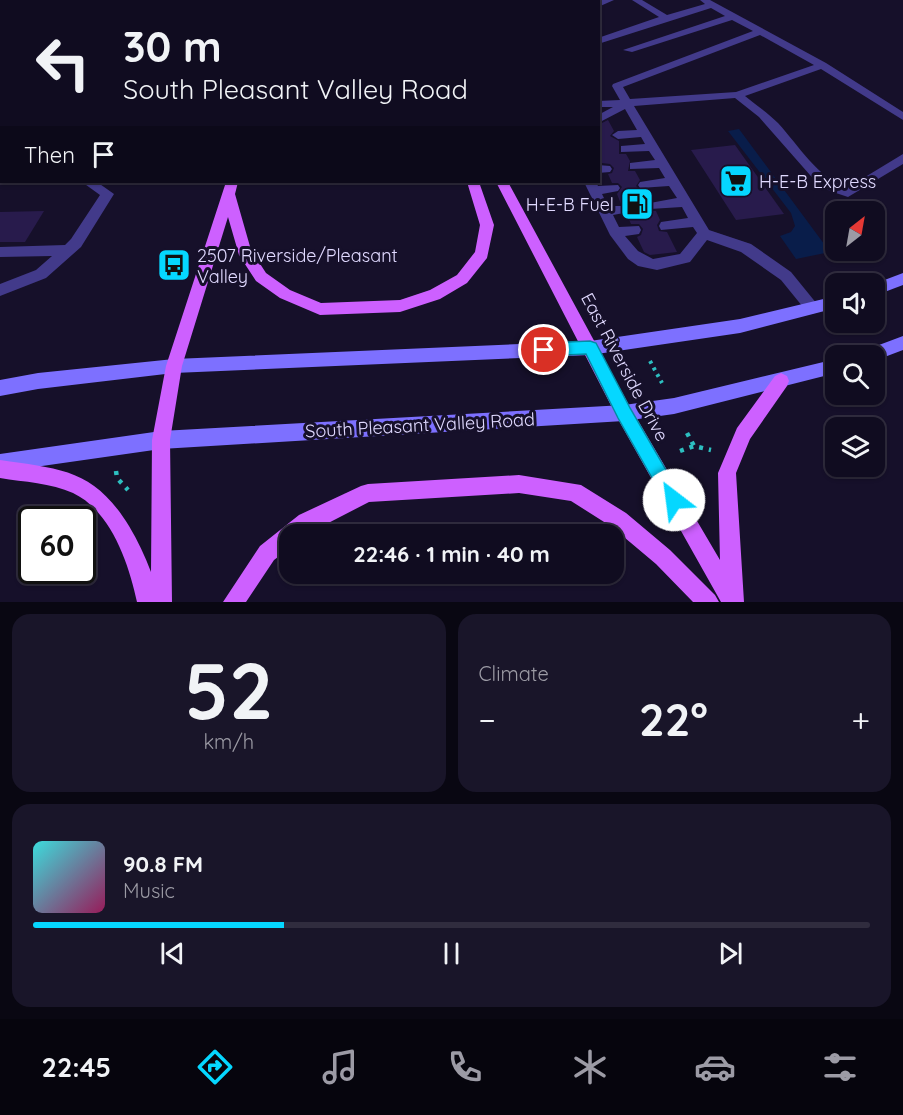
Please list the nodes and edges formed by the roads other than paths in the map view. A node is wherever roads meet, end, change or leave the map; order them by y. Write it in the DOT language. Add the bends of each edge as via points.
graph roads {
  1 [pos="636,0"];
  2 [pos="708,2"];
  3 [pos="732,17"];
  4 [pos="666,18"];
  5 [pos="760,32"];
  6 [pos="600,40"];
  7 [pos="628,50"];
  8 [pos="822,65"];
  9 [pos="737,95"];
  10 [pos="627,103"];
  11 [pos="600,104"];
  12 [pos="903,117"];
  13 [pos="600,119"];
  14 [pos="645,133"];
  15 [pos="618,135"];
  16 [pos="653,147"];
  17 [pos="625,149"];
  18 [pos="903,158"];
  19 [pos="663,164"];
  20 [pos="634,166"];
  21 [pos="673,181"];
  22 [pos="90,183"];
  23 [pos="473,183"];
  24 [pos="503,183"];
  25 [pos="644,185"];
  26 [pos="592,186"];
  27 [pos="230,188"];
  28 [pos="614,188"];
  29 [pos="685,202"];
  30 [pos="655,206"];
  31 [pos="624,209"];
  32 [pos="606,211"];
  33 [pos="666,226"];
  34 [pos="701,228"];
  35 [pos="634,230"];
  36 [pos="617,232"];
  37 [pos="68,250"];
  38 [pos="0,252"];
  39 [pos="903,279"];
  40 [pos="885,286"];
  41 [pos="0,290"];
  42 [pos="825,305"];
  43 [pos="812,309"];
  44 [pos="903,343"];
  45 [pos="590,348"];
  46 [pos="885,350"];
  47 [pos="174,366"];
  48 [pos="825,369"];
  49 [pos="781,381"];
  50 [pos="0,388"];
  51 [pos="624,413"];
  52 [pos="161,440"];
  53 [pos="0,463"];
  54 [pos="0,469"];
  55 [pos="304,524"];
  56 [pos="624,524"];
  57 [pos="624,524"];
  58 [pos="279,544"];
  59 [pos="148,602"];
  60 [pos="161,602"];
  61 [pos="234,602"];
  62 [pos="708,602"];
  63 [pos="733,602"];
  1 -- 4 [label="lane"];
  2 -- 3 [label="lane"];
  2 -- 4 [label="lane"];
  3 -- 5 [label="lane"];
  3 -- 7 [label="lane"];
  4 -- 6 [label="lane"];
  5 -- 8 [label="lane"];
  5 -- 10 [label="lane" via="617,86"];
  8 -- 9 [label="lane"];
  8 -- 12 [label="lane"];
  9 -- 10 [label="lane"];
  9 -- 18 [label="lane" via="764,115 813,173 834,189 848,193"];
  10 -- 11 [label="lane"];
  10 -- 13 [label="lane"];
  10 -- 14 [label="lane"];
  14 -- 15 [label="lane"];
  14 -- 16 [label="lane"];
  16 -- 17 [label="lane"];
  16 -- 19 [label="lane"];
  19 -- 20 [label="lane"];
  19 -- 21 [label="lane"];
  21 -- 25 [label="lane"];
  21 -- 29 [label="lane"];
  22 -- 37 [label="lane" via="108,194"];
  23 -- 27 [label="main road" via="488,225 482,254 462,279 435,295 400,306 320,309 285,294 261,277 244,251"];
  24 -- 45 [label="main road, East Riverside Drive"];
  26 -- 28 [label="lane"];
  26 -- 32 [label="lane"];
  27 -- 47 [label="main road"];
  29 -- 30 [label="lane"];
  29 -- 34 [label="lane"];
  31 -- 32 [label="lane"];
  32 -- 36 [label="lane"];
  33 -- 34 [label="lane"];
  34 -- 36 [label="lane" via="685,258 652,265 638,262 627,252"];
  34 -- 43 [label="lane" via="746,248 786,276"];
  35 -- 36 [label="lane"];
  37 -- 38 [label="lane"];
  37 -- 41 [label="lane" via="40,274"];
  39 -- 40 [label="main road"];
  42 -- 43 [label="main road"];
  43 -- 45 [label="main road" via="740,326"];
  44 -- 46 [label="main road"];
  45 -- 47 [label="main road"];
  45 -- 51 [label="main road, East Riverside Drive"];
  47 -- 50 [label="main road"];
  47 -- 52 [label="main road"];
  48 -- 49 [label="main road, South Pleasant Valley Road"];
  49 -- 51 [label="main road, South Pleasant Valley Road" via="674,406"];
  49 -- 63 [label="main road" via="743,434 727,473"];
  51 -- 52 [label="main road, South Pleasant Valley Road"];
  51 -- 63 [label="main road, East Riverside Drive"];
  52 -- 53 [label="main road, South Pleasant Valley Road"];
  52 -- 60 [label="main road"];
  54 -- 59 [label="main road" via="51,477 96,497 137,561"];
  55 -- 57 [label="main road" via="368,493 519,484 574,492"];
  56 -- 62 [label="main road"];
  58 -- 61 [label="main road" via="267,553"];
}
